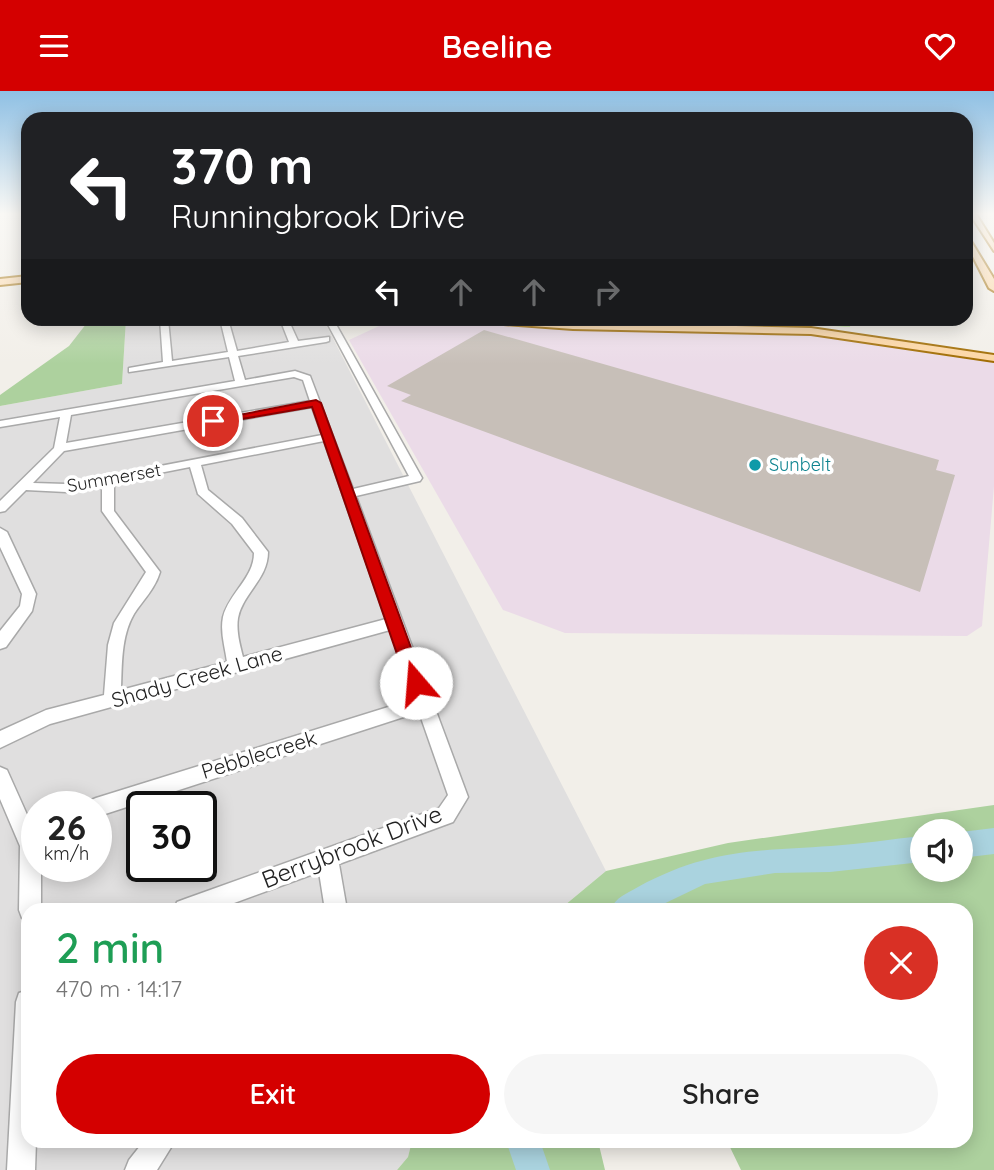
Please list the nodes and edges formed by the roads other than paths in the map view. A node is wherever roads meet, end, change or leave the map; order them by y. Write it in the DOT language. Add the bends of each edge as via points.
graph roads {
  1 [pos="981,263"];
  2 [pos="21,278"];
  3 [pos="0,280"];
  4 [pos="994,288"];
  5 [pos="165,326"];
  6 [pos="226,326"];
  7 [pos="287,326"];
  8 [pos="333,326"];
  9 [pos="573,326"];
  10 [pos="755,326"];
  11 [pos="326,339"];
  12 [pos="294,344"];
  13 [pos="233,353"];
  14 [pos="994,356"];
  15 [pos="168,364"];
  16 [pos="132,370"];
  17 [pos="241,384"];
  18 [pos="316,403"];
  19 [pos="66,413"];
  20 [pos="0,424"];
  21 [pos="328,437"];
  22 [pos="60,448"];
  23 [pos="195,463"];
  24 [pos="108,480"];
  25 [pos="23,487"];
  26 [pos="348,490"];
  27 [pos="0,507"];
  28 [pos="0,532"];
  29 [pos="396,622"];
  30 [pos="0,643"];
  31 [pos="236,665"];
  32 [pos="112,701"];
  33 [pos="422,703"];
  34 [pos="0,740"];
  35 [pos="0,776"];
  36 [pos="112,803"];
  37 [pos="21,815"];
  38 [pos="327,857"];
  39 [pos="30,882"];
  40 [pos="30,903"];
  41 [pos="204,903"];
  42 [pos="335,903"];
  43 [pos="22,1148"];
  44 [pos="156,1148"];
  45 [pos="21,1170"];
  46 [pos="139,1170"];
  1 -- 4 [label="main road"];
  2 -- 3 [label="main road"];
  5 -- 15 [label="street"];
  6 -- 13 [label="street"];
  7 -- 12 [label="street"];
  8 -- 26 [label="street" via="414,475"];
  9 -- 10 [label="main road"];
  10 -- 14 [label="main road"];
  11 -- 12 [label="street"];
  12 -- 13 [label="street"];
  13 -- 15 [label="street"];
  13 -- 17 [label="street"];
  15 -- 16 [label="street"];
  17 -- 18 [label="street, Berrybrook Drive" via="303,375"];
  17 -- 19 [label="street"];
  18 -- 21 [label="street, Berrybrook Drive"];
  18 -- 22 [label="street"];
  19 -- 20 [label="street"];
  19 -- 22 [label="street"];
  21 -- 23 [label="street, Summerset"];
  21 -- 26 [label="street, Berrybrook Drive"];
  22 -- 25 [label="street"];
  23 -- 24 [label="street, Summerset"];
  23 -- 31 [label="street" via="202,491 237,521 261,552 260,563 229,624"];
  24 -- 25 [label="street, Summerset" via="66,488"];
  24 -- 32 [label="street" via="108,511 153,572 118,636"];
  25 -- 27 [label="street"];
  26 -- 29 [label="street, Berrybrook Drive"];
  28 -- 30 [label="street" via="29,594 27,607"];
  29 -- 31 [label="street, Shady Creek Lane"];
  29 -- 33 [label="street, Berrybrook Drive"];
  31 -- 32 [label="street, Shady Creek Lane"];
  32 -- 34 [label="street, Shady Creek Lane" via="46,719"];
  33 -- 36 [label="street, Pebblecreek"];
  33 -- 38 [label="street, Berrybrook Drive" via="458,797 452,811"];
  35 -- 37 [label="street"];
  38 -- 41 [label="street, Berrybrook Drive"];
  38 -- 42 [label="street"];
  39 -- 40 [label="street"];
  43 -- 45 [label="street"];
  44 -- 46 [label="street"];
}
